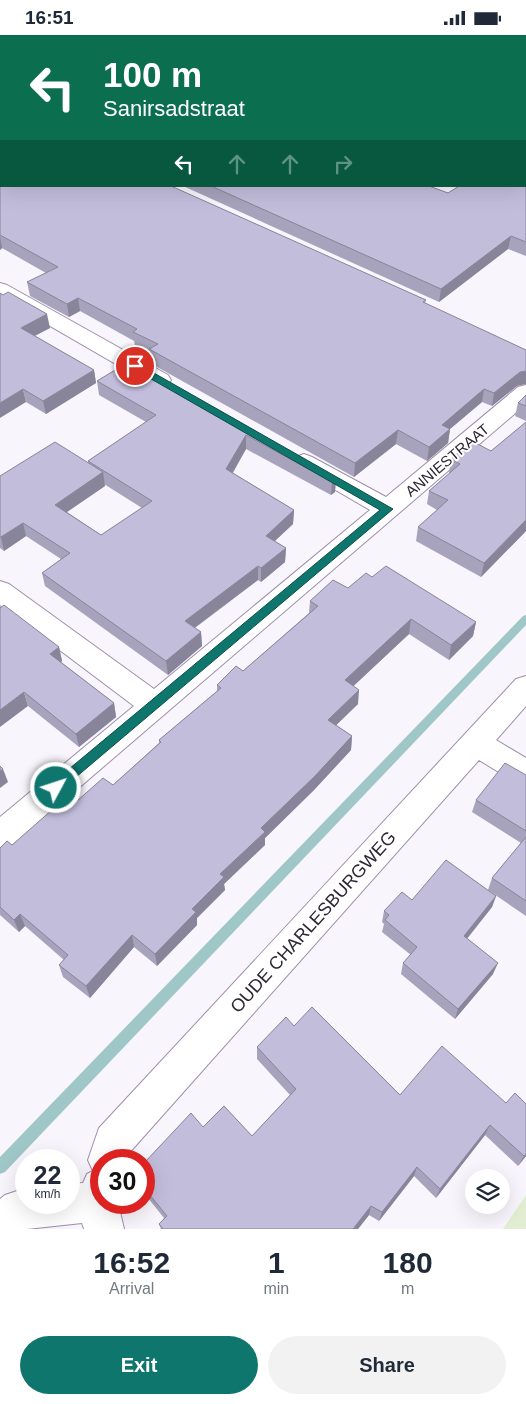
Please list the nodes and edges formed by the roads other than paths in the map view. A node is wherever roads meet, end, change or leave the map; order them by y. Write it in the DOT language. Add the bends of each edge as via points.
graph roads {
  1 [pos="0,289"];
  2 [pos="181,392"];
  3 [pos="526,393"];
  4 [pos="284,451"];
  5 [pos="388,509"];
  6 [pos="0,591"];
  7 [pos="526,687"];
  8 [pos="154,705"];
  9 [pos="476,743"];
  10 [pos="526,773"];
  11 [pos="0,836"];
  12 [pos="111,1149"];
  13 [pos="90,1206"];
  14 [pos="0,1227"];
  1 -- 2 [label="street"];
  3 -- 5 [label="street, ANNIESTRAAT"];
  4 -- 5 [label="street"];
  5 -- 8 [label="street, ANNIESTRAAT"];
  6 -- 8 [label="street"];
  7 -- 9 [label="street, OUDE CHARLESBURGWEG"];
  8 -- 11 [label="street, ANNIESTRAAT"];
  9 -- 10 [label="street"];
  9 -- 12 [label="street, OUDE CHARLESBURGWEG" via="113,1142"];
  13 -- 14 [label="street" via="19,1209"];
}
